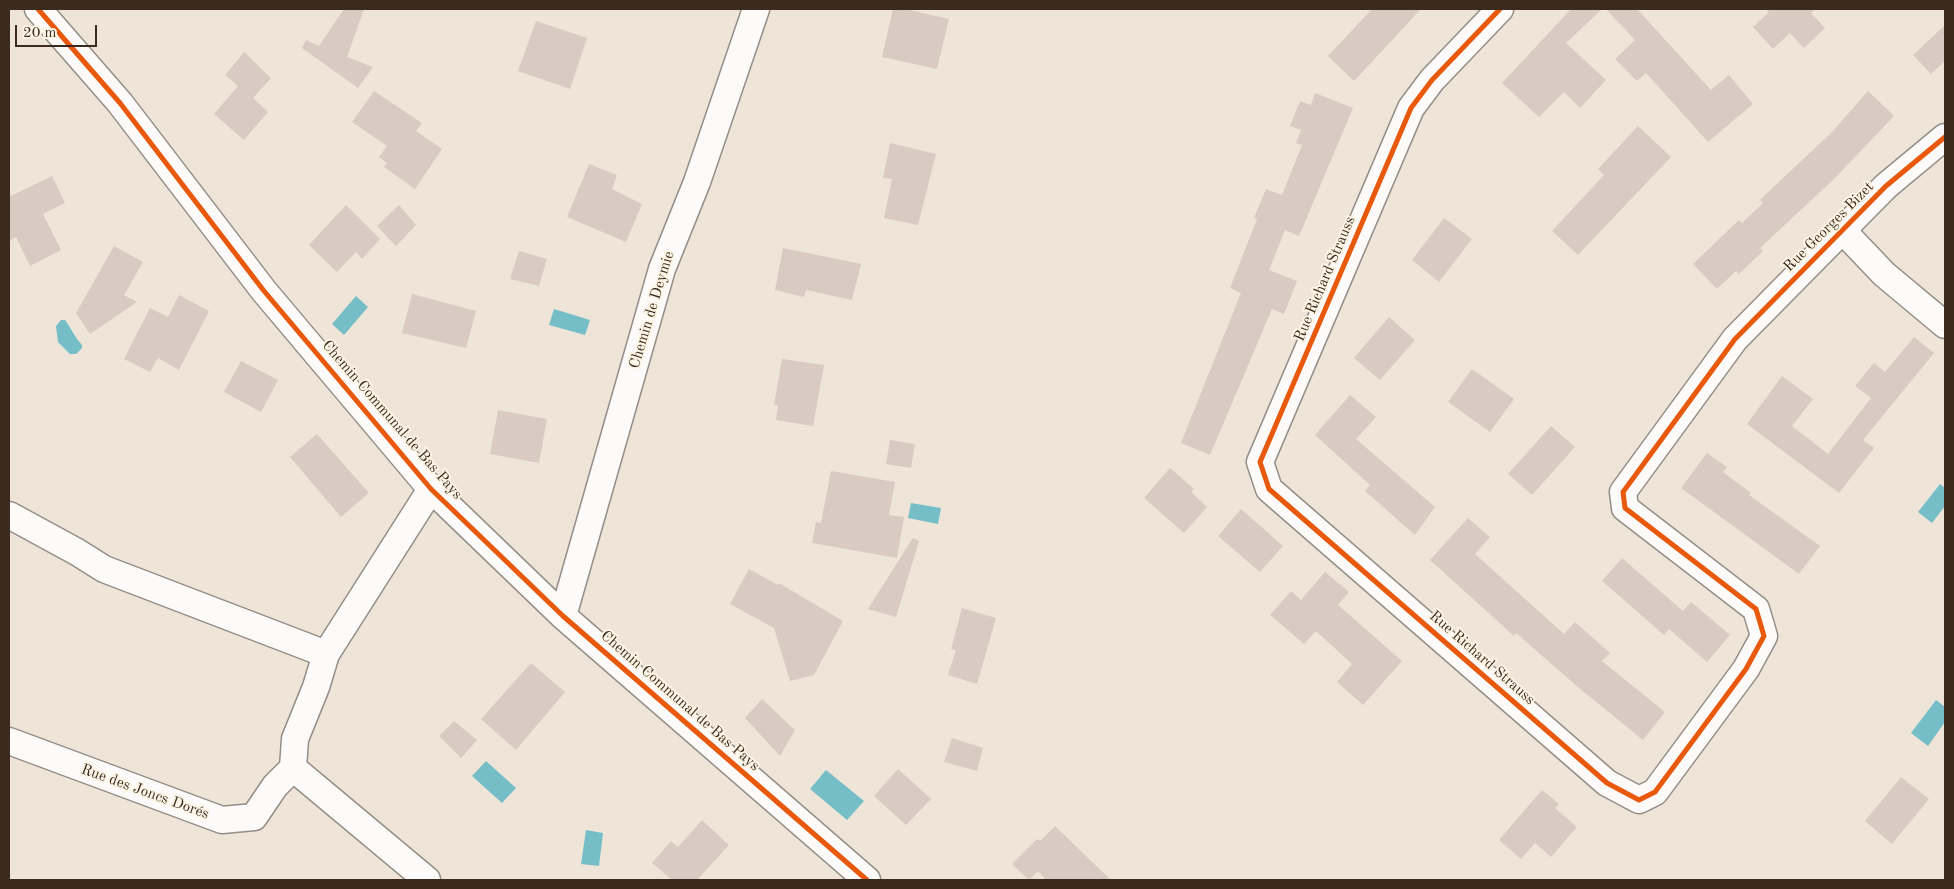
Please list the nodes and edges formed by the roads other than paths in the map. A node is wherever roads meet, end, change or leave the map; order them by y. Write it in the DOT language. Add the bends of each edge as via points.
graph roads {
  1 [pos="38,9"];
  2 [pos="756,9"];
  3 [pos="1500,9"];
  4 [pos="1945,137"];
  5 [pos="1843,231"];
  6 [pos="1945,325"];
  7 [pos="1735,339"];
  8 [pos="431,489"];
  9 [pos="9,515"];
  10 [pos="563,616"];
  11 [pos="326,654"];
  12 [pos="9,742"];
  13 [pos="293,768"];
  14 [pos="427,880"];
  15 [pos="867,880"];
  1 -- 8 [label="street, Chemin Communal de Bas Pays" via="120,103 264,291"];
  2 -- 10 [label="street, Chemin de Deymie" via="697,182 662,270"];
  3 -- 7 [label="street, Rue Richard Strauss" via="1432,80 1411,108 1260,462 1269,489 1606,783 1639,800 1655,792 1746,669 1764,636 1756,609 1625,508 1623,492"];
  4 -- 5 [label="street, Rue Georges Bizet" via="1886,186"];
  5 -- 6 [label="street" via="1884,274"];
  5 -- 7 [label="street, Rue Georges Bizet"];
  8 -- 10 [label="street, Chemin Communal de Bas Pays"];
  8 -- 11 [label="street"];
  9 -- 11 [label="street" via="104,569"];
  10 -- 15 [label="street, Chemin Communal de Bas Pays"];
  11 -- 13 [label="street" via="295,739"];
  12 -- 13 [label="street, Rue des Joncs Dorés" via="222,820 254,816 275,786"];
  13 -- 14 [label="street"];
}
